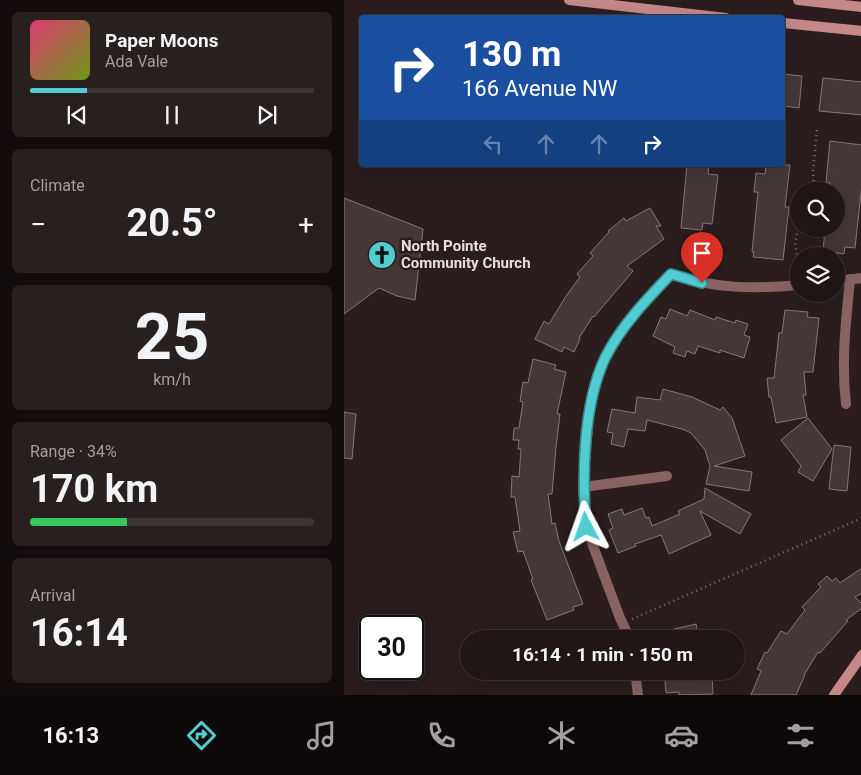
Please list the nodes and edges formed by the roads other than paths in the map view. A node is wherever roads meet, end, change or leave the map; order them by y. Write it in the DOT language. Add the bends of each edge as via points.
graph roads {
  1 [pos="569,0"];
  2 [pos="798,0"];
  3 [pos="861,7"];
  4 [pos="700,15"];
  5 [pos="785,23"];
  6 [pos="861,31"];
  7 [pos="861,278"];
  8 [pos="850,279"];
  9 [pos="845,280"];
  10 [pos="790,286"];
  11 [pos="846,404"];
  12 [pos="667,476"];
  13 [pos="583,487"];
  14 [pos="626,630"];
  15 [pos="861,654"];
  16 [pos="636,680"];
  17 [pos="638,695"];
  18 [pos="834,695"];
  1 -- 4 [label="main road"];
  2 -- 3 [label="main road"];
  5 -- 6 [label="main road"];
  7 -- 8 [label="street"];
  8 -- 9 [label="street"];
  8 -- 11 [label="street" via="843,356"];
  10 -- 13 [label="street" via="720,286 671,274 622,330 605,358 589,415"];
  12 -- 13 [label="street"];
  13 -- 14 [label="street" via="586,527"];
  15 -- 18 [label="main road"];
  16 -- 17 [label="street"];
}
